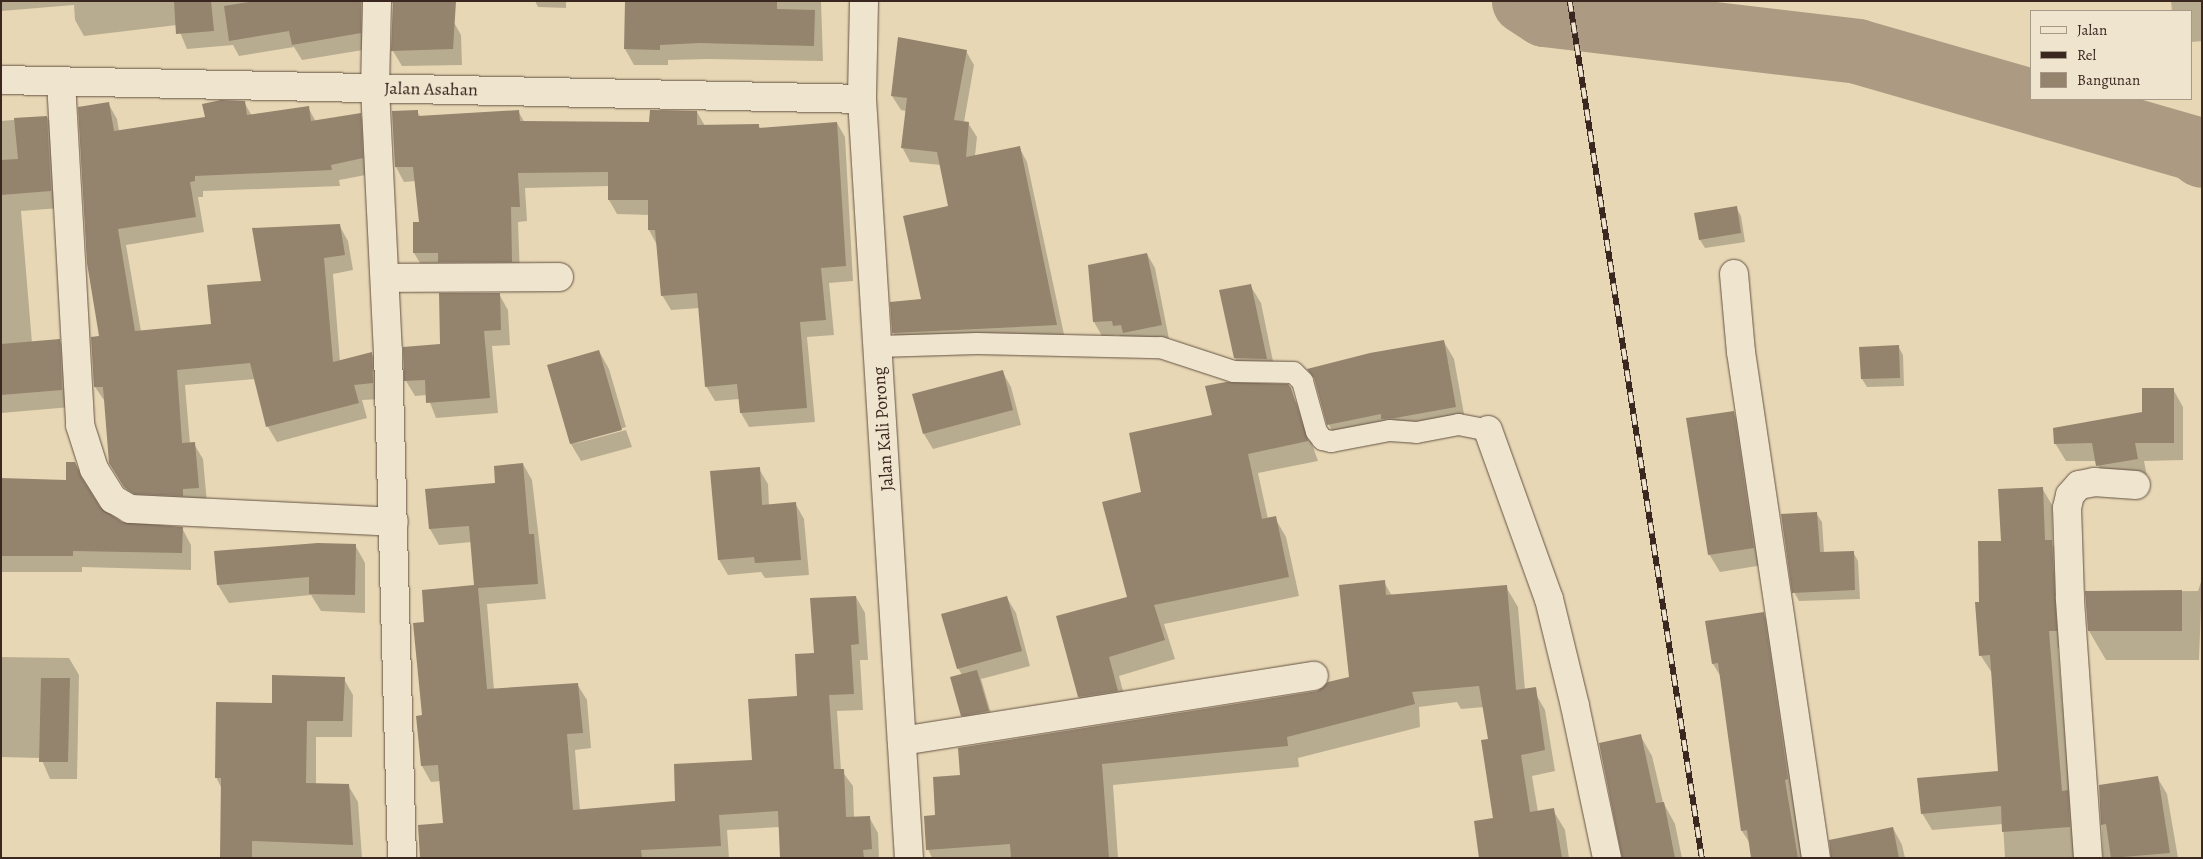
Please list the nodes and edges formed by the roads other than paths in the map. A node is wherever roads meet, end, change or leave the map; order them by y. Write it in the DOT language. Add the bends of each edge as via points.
graph roads {
  1 [pos="377,1"];
  2 [pos="864,1"];
  3 [pos="1,80"];
  4 [pos="61,81"];
  5 [pos="375,88"];
  6 [pos="862,98"];
  7 [pos="1734,274"];
  8 [pos="559,277"];
  9 [pos="385,278"];
  10 [pos="878,346"];
  11 [pos="1488,430"];
  12 [pos="2136,485"];
  13 [pos="394,522"];
  14 [pos="1314,676"];
  15 [pos="902,741"];
  16 [pos="402,858"];
  17 [pos="908,858"];
  18 [pos="1607,858"];
  19 [pos="1816,858"];
  20 [pos="2088,858"];
  1 -- 5 [label="street"];
  2 -- 6 [label="street, Jalan Kali Porong"];
  3 -- 4 [label="street, Jalan Asahan"];
  4 -- 5 [label="street, Jalan Asahan"];
  4 -- 13 [label="street" via="80,424 94,469 113,499 130,509"];
  5 -- 6 [label="street, Jalan Asahan"];
  5 -- 9 [label="street"];
  6 -- 10 [label="street, Jalan Kali Porong"];
  7 -- 19 [label="street" via="1741,352"];
  8 -- 9 [label="street"];
  9 -- 13 [label="street"];
  10 -- 11 [label="lane" via="977,343 1160,346 1232,371 1293,372 1302,381 1316,431 1322,439 1331,441 1389,430 1416,432 1458,424"];
  10 -- 15 [label="street, Jalan Kali Porong"];
  11 -- 18 [label="street" via="1549,599 1576,706"];
  12 -- 20 [label="street" via="2094,482 2079,485 2070,495 2067,508"];
  13 -- 16 [label="street"];
  14 -- 15 [label="street"];
  15 -- 17 [label="street, Jalan Kali Porong"];
}
